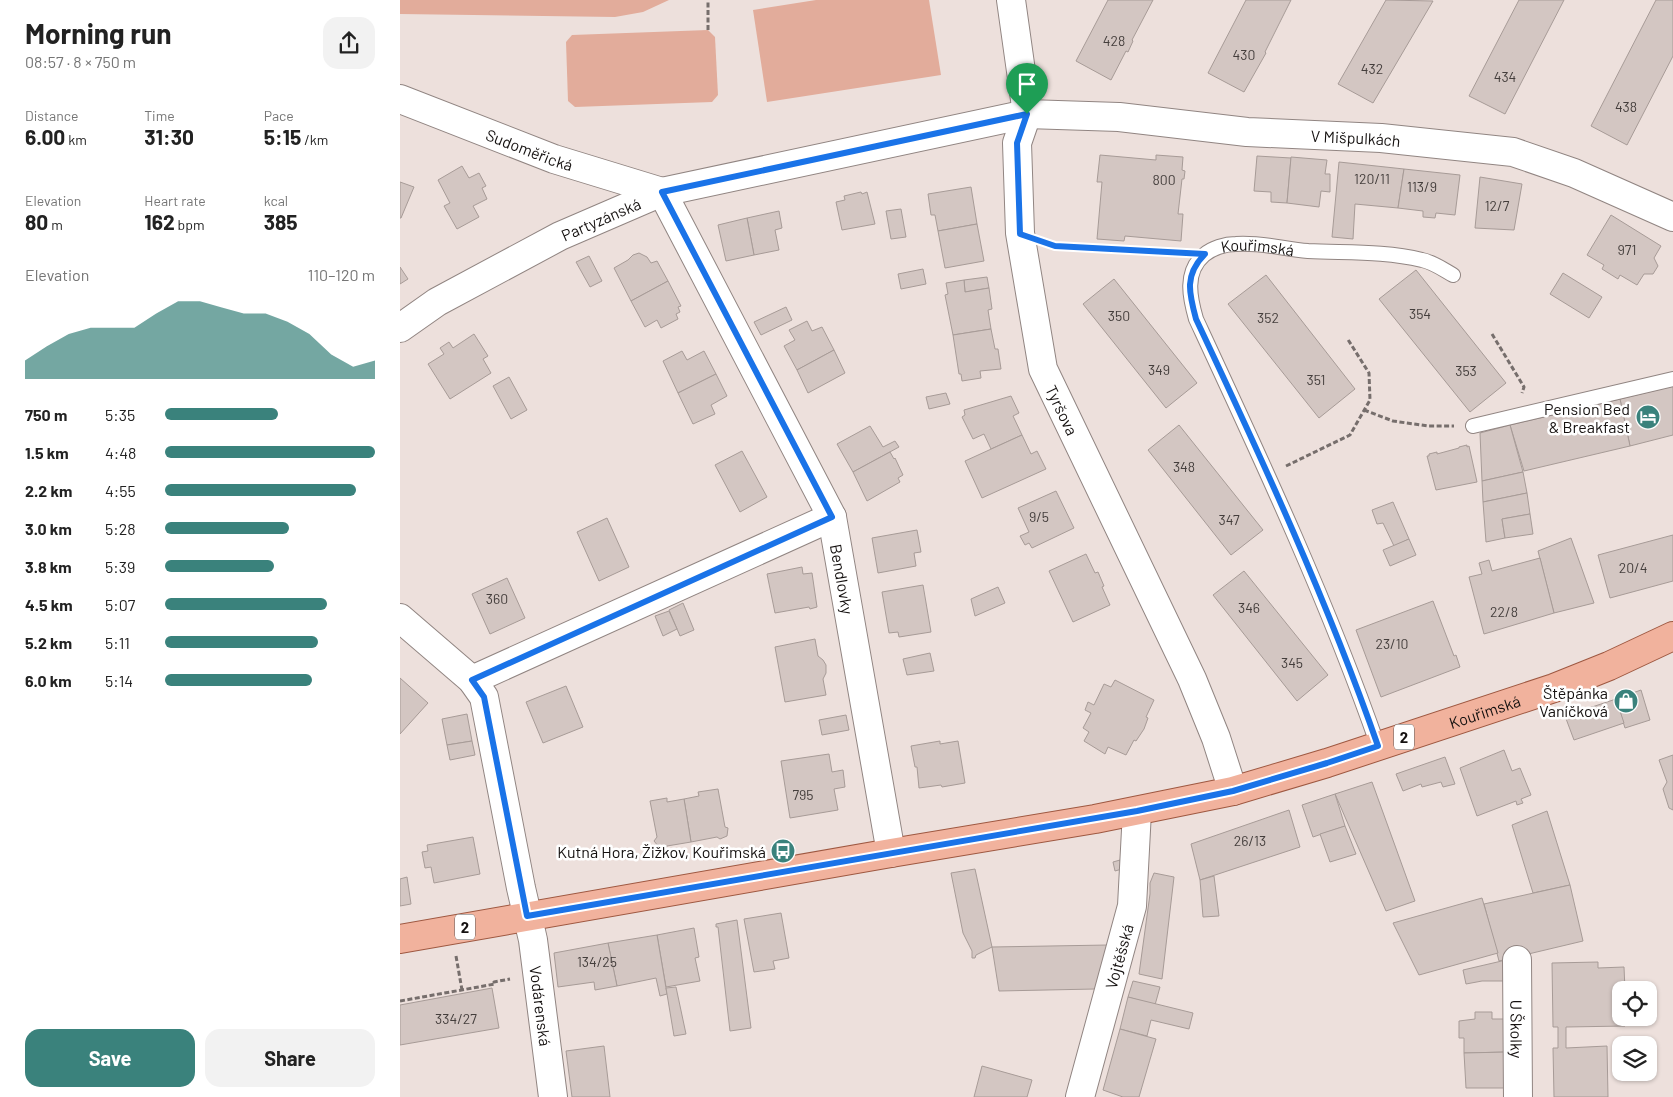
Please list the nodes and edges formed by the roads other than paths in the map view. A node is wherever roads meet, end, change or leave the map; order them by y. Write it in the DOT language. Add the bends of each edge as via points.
graph roads {
  1 [pos="1011,0"];
  2 [pos="400,99"];
  3 [pos="1027,114"];
  4 [pos="662,192"];
  5 [pos="1673,217"];
  6 [pos="1453,275"];
  7 [pos="400,328"];
  8 [pos="1673,378"];
  9 [pos="1473,426"];
  10 [pos="832,517"];
  11 [pos="400,618"];
  12 [pos="1673,636"];
  13 [pos="472,680"];
  14 [pos="1378,746"];
  15 [pos="1233,791"];
  16 [pos="1137,811"];
  17 [pos="891,853"];
  18 [pos="527,916"];
  19 [pos="400,939"];
  20 [pos="1517,960"];
  21 [pos="553,1097"];
  22 [pos="1080,1097"];
  23 [pos="1518,1097"];
  1 -- 3 [label="street, Tyršova"];
  2 -- 4 [label="street, Sudoměřická" via="554,159"];
  3 -- 4 [label="street, Partyzánská"];
  3 -- 5 [label="street, V Mišpulkách" via="1119,117 1248,132 1381,138 1514,152 1574,173"];
  3 -- 15 [label="street, Tyršova" via="1017,143 1020,234 1043,369 1192,679"];
  4 -- 7 [label="street, Partyzánská" via="560,236 437,302"];
  4 -- 10 [label="street, Bendlovky"];
  6 -- 14 [label="lane, Kouřimská" via="1424,260 1372,253 1236,244 1205,254 1195,264 1190,280 1190,298 1196,319 1269,475 1344,654"];
  8 -- 9 [label="lane"];
  10 -- 13 [label="street"];
  10 -- 17 [label="street, Bendlovky"];
  11 -- 13 [label="street, Vodárenská"];
  12 -- 14 [label="main road, Kouřimská / 2" via="1554,688"];
  13 -- 18 [label="street, Vodárenská" via="484,697"];
  14 -- 15 [label="main road, Kouřimská / 2"];
  15 -- 16 [label="main road, Kouřimská / 2"];
  16 -- 17 [label="main road, Kouřimská / 2"];
  16 -- 22 [label="street, Vojtěšská" via="1132,906"];
  17 -- 18 [label="main road, Kouřimská / 2"];
  18 -- 19 [label="main road, Kouřimská / 2"];
  18 -- 21 [label="street, Vodárenská" via="538,974"];
  20 -- 23 [label="street, U Školky"];
}
